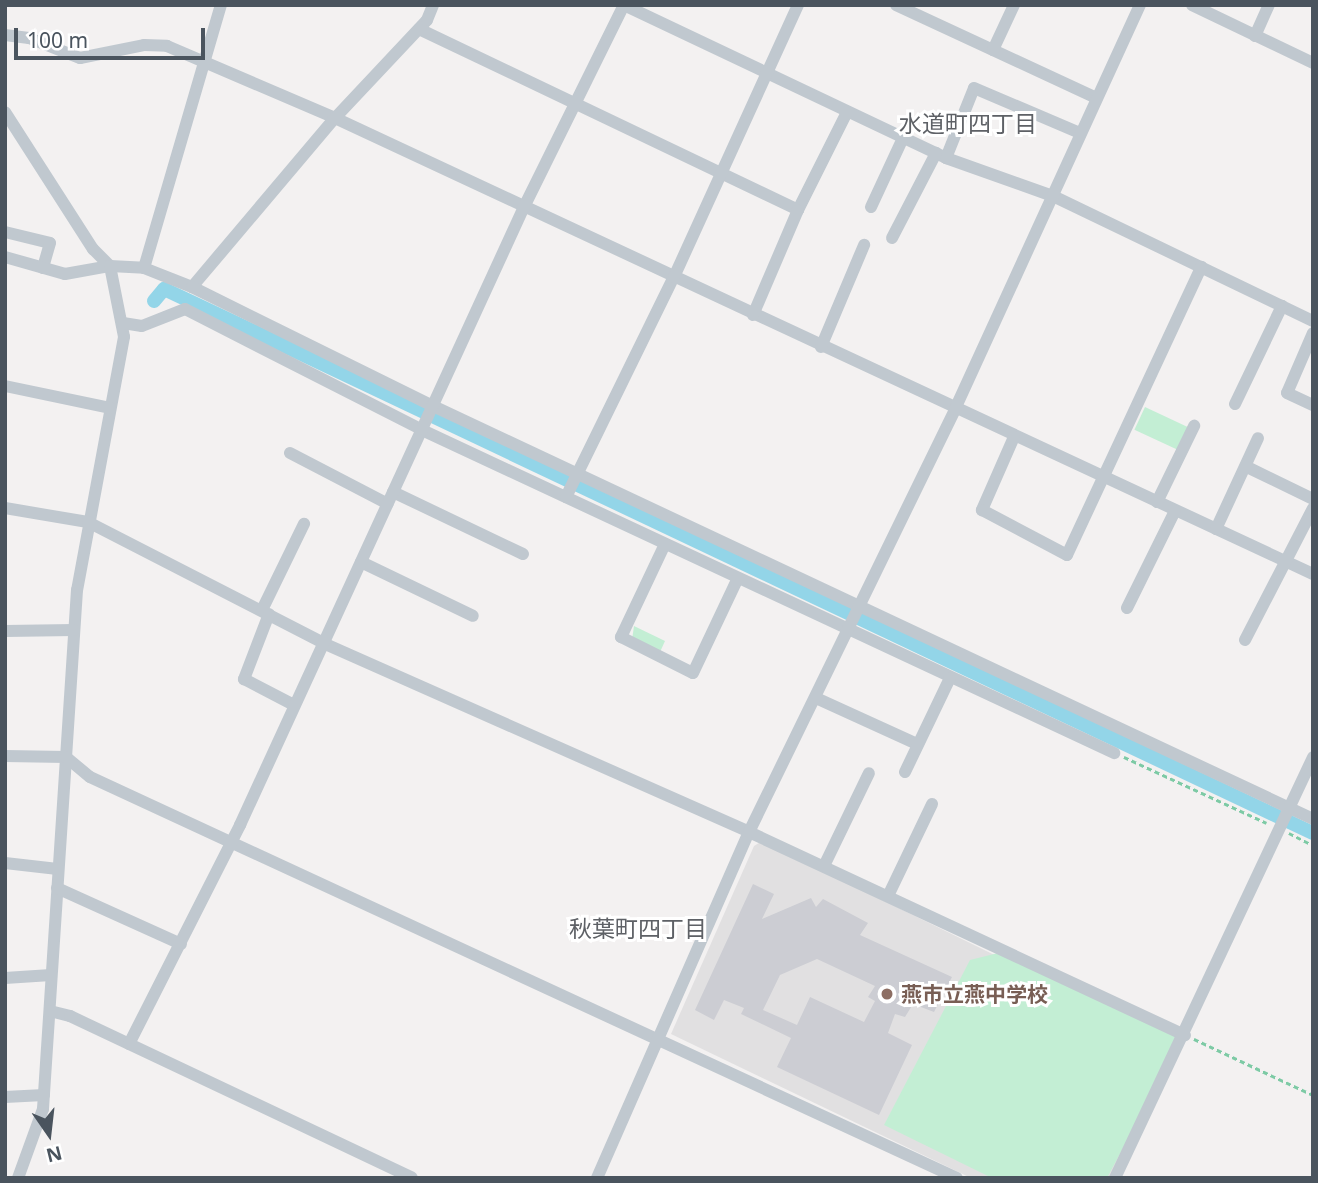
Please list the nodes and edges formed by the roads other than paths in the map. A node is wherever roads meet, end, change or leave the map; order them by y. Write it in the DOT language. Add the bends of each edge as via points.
graph roads {
  1 [pos="221,5"];
  2 [pos="433,5"];
  3 [pos="624,5"];
  4 [pos="798,5"];
  5 [pos="896,5"];
  6 [pos="1014,5"];
  7 [pos="1140,5"];
  8 [pos="1192,5"];
  9 [pos="1269,5"];
  10 [pos="419,29"];
  11 [pos="5,35"];
  12 [pos="1255,36"];
  13 [pos="993,50"];
  14 [pos="205,62"];
  15 [pos="1313,63"];
  16 [pos="766,73"];
  17 [pos="1096,98"];
  18 [pos="574,105"];
  19 [pos="5,112"];
  20 [pos="847,112"];
  21 [pos="335,118"];
  22 [pos="1080,133"];
  23 [pos="903,138"];
  24 [pos="941,156"];
  25 [pos="720,175"];
  26 [pos="1054,196"];
  27 [pos="524,207"];
  28 [pos="871,207"];
  29 [pos="797,210"];
  30 [pos="5,232"];
  31 [pos="892,238"];
  32 [pos="864,245"];
  33 [pos="5,257"];
  34 [pos="110,266"];
  35 [pos="1201,267"];
  36 [pos="43,268"];
  37 [pos="144,268"];
  38 [pos="674,277"];
  39 [pos="192,287"];
  40 [pos="1282,306"];
  41 [pos="753,315"];
  42 [pos="1313,321"];
  43 [pos="123,323"];
  44 [pos="1313,333"];
  45 [pos="821,346"];
  46 [pos="5,386"];
  47 [pos="1236,404"];
  48 [pos="1313,405"];
  49 [pos="110,408"];
  50 [pos="955,409"];
  51 [pos="428,417"];
  52 [pos="1194,426"];
  53 [pos="1014,437"];
  54 [pos="1258,438"];
  55 [pos="290,453"];
  56 [pos="1247,467"];
  57 [pos="1104,478"];
  58 [pos="572,485"];
  59 [pos="391,498"];
  60 [pos="1313,499"];
  61 [pos="1157,502"];
  62 [pos="5,508"];
  63 [pos="1313,508"];
  64 [pos="1175,511"];
  65 [pos="88,522"];
  66 [pos="304,524"];
  67 [pos="1216,529"];
  68 [pos="665,544"];
  69 [pos="523,554"];
  70 [pos="1284,561"];
  71 [pos="361,562"];
  72 [pos="1313,574"];
  73 [pos="738,578"];
  74 [pos="1127,608"];
  75 [pos="265,612"];
  76 [pos="473,616"];
  77 [pos="854,619"];
  78 [pos="74,630"];
  79 [pos="5,631"];
  80 [pos="1245,640"];
  81 [pos="323,643"];
  82 [pos="950,678"];
  83 [pos="816,698"];
  84 [pos="294,705"];
  85 [pos="1109,740"];
  86 [pos="917,744"];
  87 [pos="5,756"];
  88 [pos="66,757"];
  89 [pos="1313,757"];
  90 [pos="905,772"];
  91 [pos="869,773"];
  92 [pos="932,804"];
  93 [pos="1283,819"];
  94 [pos="1313,819"];
  95 [pos="749,832"];
  96 [pos="231,843"];
  97 [pos="5,863"];
  98 [pos="824,866"];
  99 [pos="58,869"];
  100 [pos="57,888"];
  101 [pos="888,896"];
  102 [pos="181,944"];
  103 [pos="51,975"];
  104 [pos="5,978"];
  105 [pos="50,1011"];
  106 [pos="1185,1035"];
  107 [pos="658,1038"];
  108 [pos="129,1044"];
  109 [pos="44,1095"];
  110 [pos="5,1097"];
  111 [pos="18,1178"];
  112 [pos="412,1178"];
  113 [pos="597,1178"];
  114 [pos="957,1178"];
  115 [pos="1115,1178"];
  1 -- 14 [label="street"];
  2 -- 10 [label="street"];
  3 -- 16 [label="street"];
  3 -- 18 [label="street"];
  4 -- 16 [label="street"];
  5 -- 13 [label="street"];
  6 -- 13 [label="street"];
  7 -- 17 [label="street"];
  8 -- 12 [label="street"];
  9 -- 12 [label="street"];
  10 -- 18 [label="street"];
  10 -- 21 [label="street"];
  11 -- 14 [label="street" via="29,38 80,58 144,45 167,46"];
  12 -- 15 [label="street"];
  13 -- 17 [label="street"];
  14 -- 21 [label="street"];
  14 -- 37 [label="street"];
  16 -- 20 [label="street"];
  16 -- 25 [label="street"];
  17 -- 22 [label="street"];
  18 -- 25 [label="street"];
  18 -- 27 [label="street"];
  19 -- 34 [label="street" via="93,249"];
  20 -- 23 [label="street"];
  20 -- 29 [label="street"];
  21 -- 27 [label="street"];
  21 -- 39 [label="street"];
  22 -- 24 [label="street" via="974,88"];
  22 -- 26 [label="street"];
  23 -- 24 [label="street"];
  23 -- 28 [label="street"];
  24 -- 26 [label="street"];
  24 -- 31 [label="street"];
  25 -- 29 [label="street"];
  25 -- 38 [label="street"];
  26 -- 35 [label="street"];
  26 -- 50 [label="street" via="1037,222"];
  27 -- 38 [label="street"];
  27 -- 51 [label="street"];
  29 -- 41 [label="street"];
  30 -- 36 [label="street" via="50,243"];
  32 -- 45 [label="street"];
  33 -- 36 [label="street"];
  34 -- 36 [label="street" via="65,274"];
  34 -- 37 [label="street"];
  34 -- 43 [label="street"];
  35 -- 40 [label="street"];
  35 -- 57 [label="street"];
  37 -- 39 [label="street"];
  38 -- 41 [label="street"];
  38 -- 58 [label="street"];
  39 -- 51 [label="street"];
  40 -- 42 [label="street"];
  40 -- 47 [label="street"];
  41 -- 45 [label="street"];
  43 -- 49 [label="street"];
  43 -- 51 [label="street" via="142,326 185,309"];
  44 -- 48 [label="street" via="1287,393"];
  45 -- 50 [label="street"];
  46 -- 49 [label="street"];
  49 -- 65 [label="street"];
  50 -- 53 [label="street"];
  50 -- 77 [label="street"];
  51 -- 58 [label="street"];
  51 -- 58 [label="street"];
  51 -- 59 [label="street"];
  52 -- 61 [label="street"];
  53 -- 57 [label="street"];
  53 -- 57 [label="street" via="982,510 1067,555"];
  54 -- 56 [label="street"];
  55 -- 59 [label="street"];
  56 -- 60 [label="street"];
  56 -- 67 [label="street"];
  57 -- 61 [label="street"];
  58 -- 68 [label="street"];
  58 -- 77 [label="street"];
  59 -- 69 [label="street"];
  59 -- 71 [label="street"];
  61 -- 64 [label="street"];
  62 -- 65 [label="street"];
  63 -- 70 [label="street"];
  64 -- 67 [label="street"];
  64 -- 74 [label="street"];
  65 -- 75 [label="street"];
  65 -- 78 [label="street"];
  66 -- 75 [label="street"];
  67 -- 70 [label="street"];
  68 -- 73 [label="street"];
  68 -- 73 [label="street" via="621,637 693,673"];
  70 -- 72 [label="street"];
  70 -- 80 [label="street"];
  71 -- 76 [label="street"];
  71 -- 81 [label="street"];
  73 -- 77 [label="street"];
  75 -- 81 [label="street"];
  75 -- 84 [label="street" via="244,679"];
  77 -- 82 [label="street"];
  77 -- 83 [label="street"];
  77 -- 85 [label="street"];
  78 -- 79 [label="street"];
  78 -- 88 [label="street"];
  81 -- 84 [label="street"];
  81 -- 95 [label="street"];
  82 -- 85 [label="street"];
  82 -- 86 [label="street"];
  83 -- 86 [label="street"];
  83 -- 95 [label="street"];
  84 -- 96 [label="street"];
  85 -- 93 [label="street"];
  86 -- 90 [label="street"];
  87 -- 88 [label="street"];
  88 -- 96 [label="street" via="90,777"];
  88 -- 99 [label="street"];
  89 -- 93 [label="street"];
  91 -- 98 [label="street"];
  92 -- 101 [label="street"];
  93 -- 94 [label="street"];
  93 -- 106 [label="street"];
  95 -- 98 [label="street"];
  95 -- 107 [label="street"];
  96 -- 102 [label="street"];
  96 -- 107 [label="street"];
  97 -- 99 [label="street"];
  98 -- 101 [label="street"];
  99 -- 100 [label="street"];
  100 -- 102 [label="street"];
  100 -- 103 [label="street"];
  101 -- 106 [label="street"];
  102 -- 108 [label="street"];
  103 -- 104 [label="street"];
  103 -- 105 [label="street"];
  105 -- 108 [label="street"];
  105 -- 109 [label="street"];
  106 -- 115 [label="street"];
  107 -- 113 [label="street"];
  107 -- 114 [label="street"];
  108 -- 112 [label="street"];
  109 -- 110 [label="street"];
  109 -- 111 [label="street" via="39,1128"];
}
